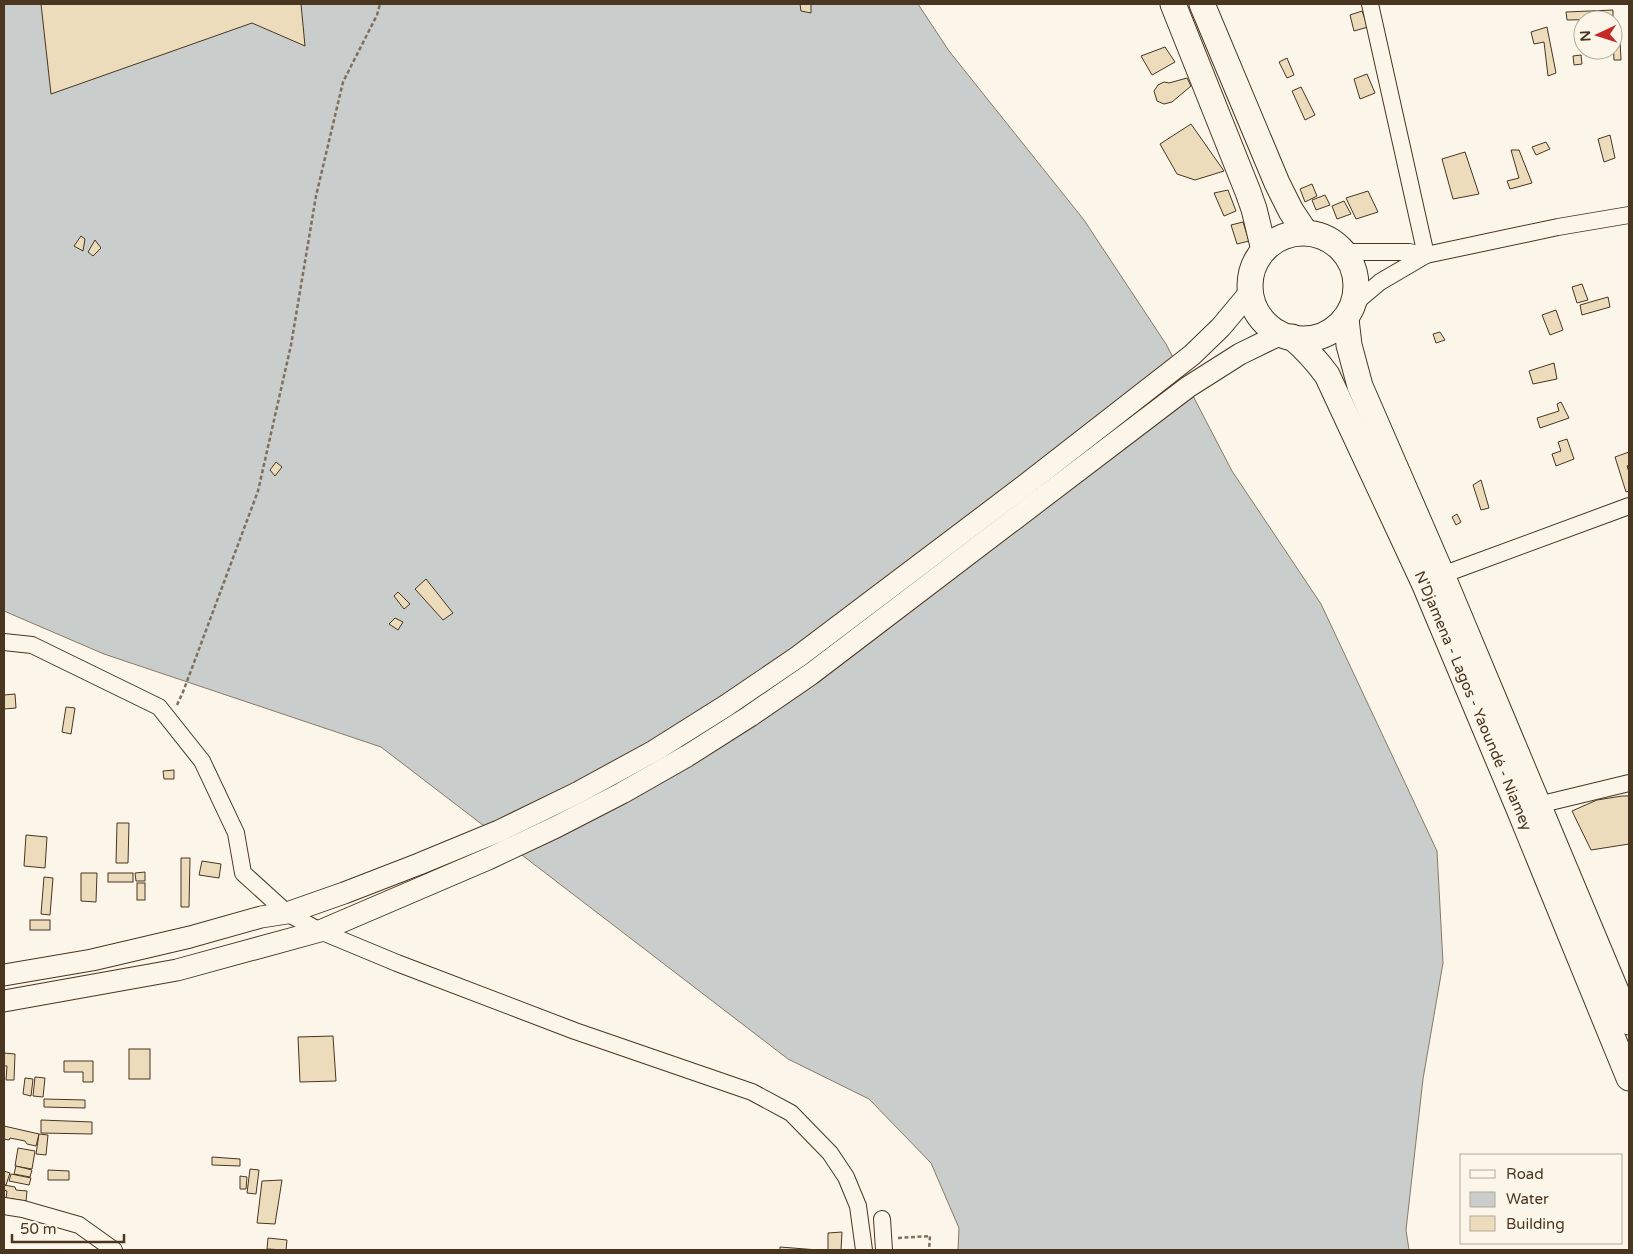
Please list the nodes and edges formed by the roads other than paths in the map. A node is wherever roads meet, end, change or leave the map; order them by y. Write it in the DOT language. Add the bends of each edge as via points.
graph roads {
  1 [pos="1173,4"];
  2 [pos="1202,4"];
  3 [pos="1370,4"];
  4 [pos="1629,215"];
  5 [pos="1305,232"];
  6 [pos="1264,250"];
  7 [pos="1344,252"];
  8 [pos="1426,255"];
  9 [pos="1251,291"];
  10 [pos="1350,312"];
  11 [pos="1287,336"];
  12 [pos="1629,506"];
  13 [pos="1442,575"];
  14 [pos="4,642"];
  15 [pos="1629,783"];
  16 [pos="1538,805"];
  17 [pos="287,913"];
  18 [pos="320,931"];
  19 [pos="4,976"];
  20 [pos="4,1001"];
  21 [pos="1629,1022"];
  22 [pos="1629,1078"];
  23 [pos="4,1206"];
  24 [pos="882,1218"];
  25 [pos="884,1244"];
  26 [pos="114,1250"];
  27 [pos="864,1250"];
  1 -- 6 [label="highway" via="1248,192"];
  2 -- 5 [label="highway" via="1277,183"];
  3 -- 8 [label="street"];
  4 -- 8 [label="street"];
  5 -- 6 [label="highway" via="1282,236"];
  5 -- 7 [label="highway" via="1326,238"];
  6 -- 9 [label="highway" via="1253,269"];
  7 -- 8 [label="street"];
  7 -- 10 [label="highway" via="1356,281"];
  8 -- 10 [label="street" via="1380,282"];
  9 -- 11 [label="highway" via="1257,312 1272,328"];
  9 -- 17 [label="main road" via="1221,327 1185,361 806,650 727,705 654,751 500,830"];
  10 -- 11 [label="highway" via="1324,334 1314,338"];
  10 -- 13 [label="highway, N'Djamena - Lagos - Yaoundé - Niamey" via="1348,340 1360,386"];
  11 -- 18 [label="main road" via="1240,354 1188,387 811,674 687,756 556,827"];
  11 -- 22 [label="highway, N'Djamena - Lagos - Yaoundé - Niamey" via="1306,348 1327,375 1424,582"];
  12 -- 13 [label="street"];
  13 -- 16 [label="highway, N'Djamena - Lagos - Yaoundé - Niamey"];
  14 -- 17 [label="street" via="32,645 159,707 202,760 236,833 244,873"];
  15 -- 16 [label="street"];
  16 -- 21 [label="highway, N'Djamena - Lagos - Yaoundé - Niamey"];
  17 -- 18 [label="street"];
  17 -- 19 [label="main road" via="92,960"];
  18 -- 20 [label="main road" via="177,970"];
  18 -- 27 [label="street" via="575,1031 752,1092 791,1113 830,1153 846,1178 858,1206"];
  23 -- 26 [label="street" via="79,1225"];
  24 -- 25 [label="street"];
}
